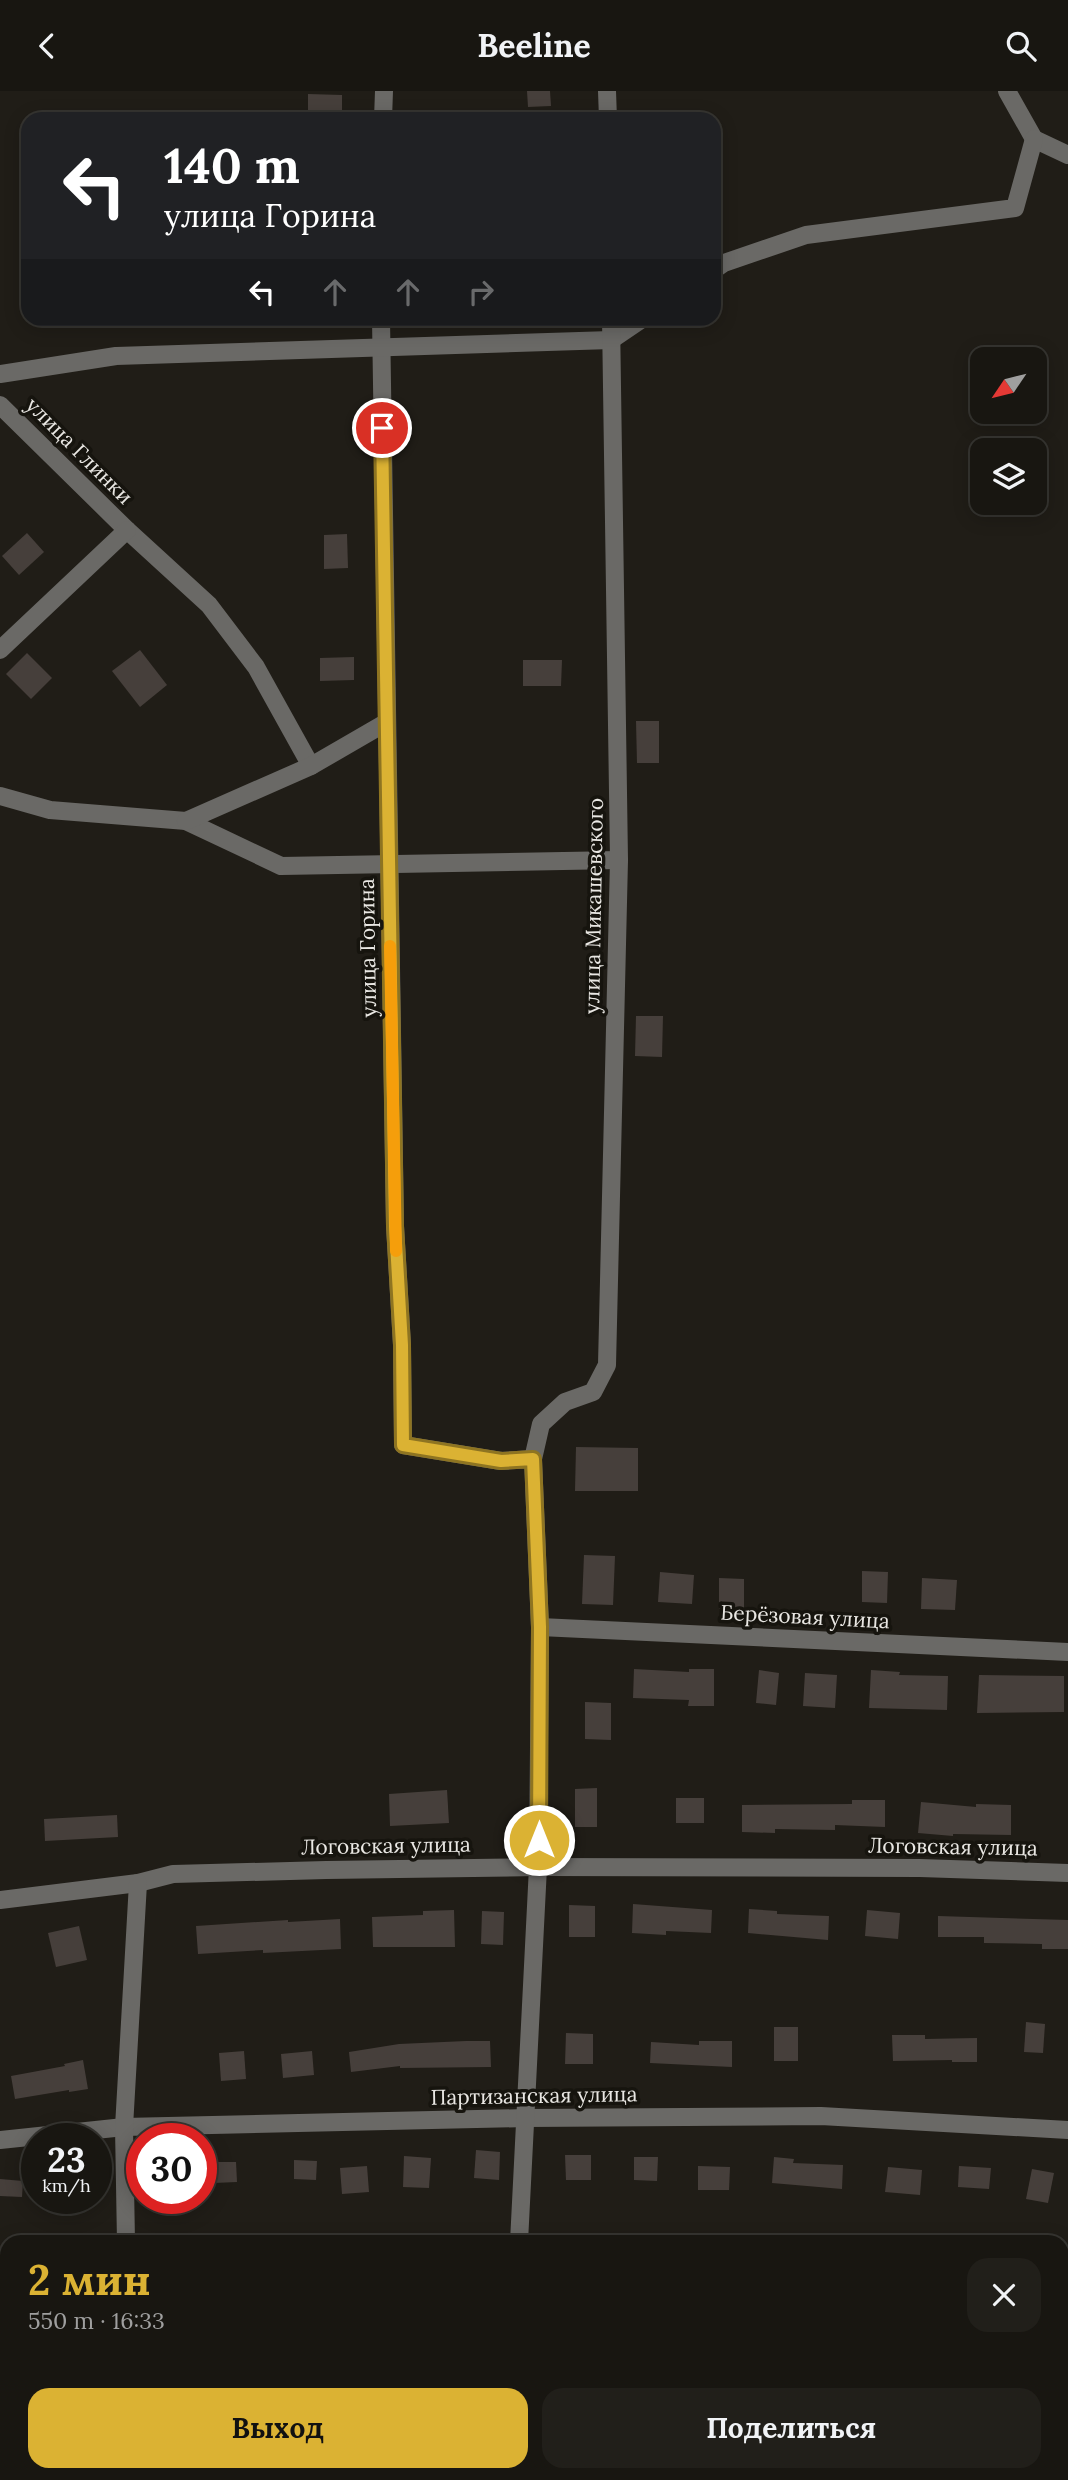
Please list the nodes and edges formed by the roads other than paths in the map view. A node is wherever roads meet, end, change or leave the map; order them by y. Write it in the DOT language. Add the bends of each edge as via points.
graph roads {
  1 [pos="384,91"];
  2 [pos="607,91"];
  3 [pos="1007,91"];
  4 [pos="383,112"];
  5 [pos="608,112"];
  6 [pos="1034,139"];
  7 [pos="1068,155"];
  8 [pos="721,265"];
  9 [pos="381,326"];
  10 [pos="611,326"];
  11 [pos="632,326"];
  12 [pos="611,340"];
  13 [pos="380,348"];
  14 [pos="0,374"];
  15 [pos="0,405"];
  16 [pos="127,530"];
  17 [pos="0,650"];
  18 [pos="387,722"];
  19 [pos="311,766"];
  20 [pos="0,796"];
  21 [pos="186,821"];
  22 [pos="619,860"];
  23 [pos="389,864"];
  24 [pos="533,1459"];
  25 [pos="540,1627"];
  26 [pos="1068,1653"];
  27 [pos="538,1867"];
  28 [pos="1068,1873"];
  29 [pos="138,1883"];
  30 [pos="0,1899"];
  31 [pos="526,2118"];
  32 [pos="124,2127"];
  33 [pos="1068,2130"];
  34 [pos="0,2140"];
  35 [pos="126,2235"];
  36 [pos="519,2235"];
  1 -- 4 [label="street"];
  2 -- 5 [label="street"];
  3 -- 6 [label="street"];
  6 -- 7 [label="street"];
  6 -- 8 [label="street" via="1015,208 806,235"];
  9 -- 13 [label="street, улица Горина"];
  10 -- 12 [label="street, улица Микашевского"];
  11 -- 12 [label="street"];
  12 -- 13 [label="street"];
  12 -- 22 [label="street, улица Микашевского"];
  13 -- 14 [label="street" via="116,356"];
  13 -- 18 [label="street, улица Горина"];
  15 -- 16 [label="street, улица Глинки"];
  16 -- 17 [label="street"];
  16 -- 19 [label="street, улица Глинки" via="209,605 256,667"];
  18 -- 19 [label="street"];
  18 -- 23 [label="street, улица Горина"];
  19 -- 21 [label="street"];
  20 -- 21 [label="street" via="50,810"];
  21 -- 23 [label="street" via="281,866"];
  22 -- 23 [label="street"];
  22 -- 24 [label="street, улица Микашевского" via="607,1365 593,1392 565,1402 541,1424"];
  23 -- 24 [label="street, улица Горина" via="403,1445 501,1461"];
  24 -- 25 [label="street, улица Микашевского"];
  25 -- 26 [label="street, Берёзовая улица"];
  25 -- 27 [label="street, улица Микашевского"];
  27 -- 28 [label="street, Логовская улица"];
  27 -- 29 [label="street, Логовская улица" via="173,1874"];
  27 -- 31 [label="street, улица Микашевского"];
  29 -- 30 [label="street, Логовская улица"];
  29 -- 32 [label="street"];
  31 -- 32 [label="street, Партизанская улица"];
  31 -- 33 [label="street, Партизанская улица" via="821,2116"];
  31 -- 36 [label="street, улица Микашевского"];
  32 -- 34 [label="street, Партизанская улица"];
  32 -- 35 [label="street"];
}
